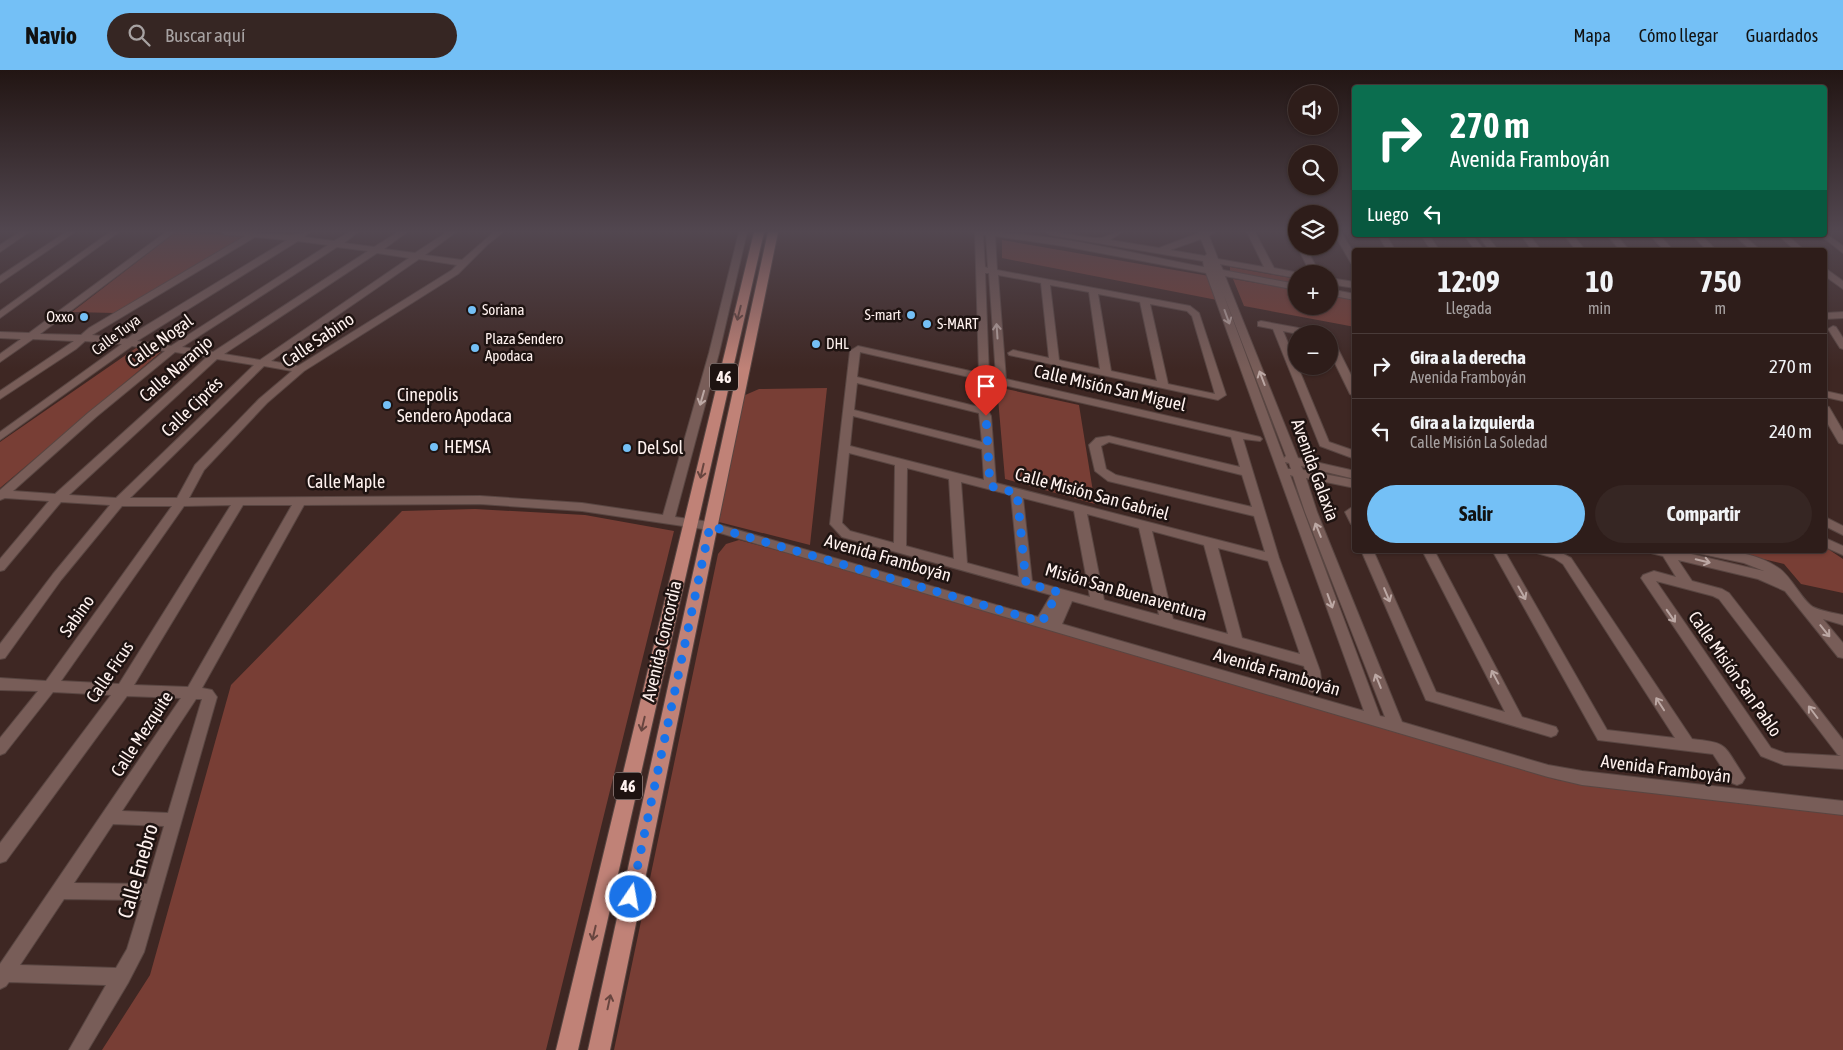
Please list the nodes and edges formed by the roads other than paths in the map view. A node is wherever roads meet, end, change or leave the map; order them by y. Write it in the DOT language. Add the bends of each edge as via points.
graph roads {
  1 [pos="52,278"];
  2 [pos="98,278"];
  3 [pos="111,278"];
  4 [pos="181,278"];
  5 [pos="232,278"];
  6 [pos="283,278"];
  7 [pos="333,278"];
  8 [pos="386,278"];
  9 [pos="446,278"];
  10 [pos="732,278"];
  11 [pos="750,278"];
  12 [pos="762,278"];
  13 [pos="980,278"];
  14 [pos="994,278"];
  15 [pos="1032,278"];
  16 [pos="1218,278"];
  17 [pos="1219,278"];
  18 [pos="1263,278"];
  19 [pos="1833,278"];
  20 [pos="1045,280"];
  21 [pos="1338,282"];
  22 [pos="1288,285"];
  23 [pos="1352,285"];
  24 [pos="1843,286"];
  25 [pos="1093,290"];
  26 [pos="1338,294"];
  27 [pos="1352,296"];
  28 [pos="1144,300"];
  29 [pos="1827,314"];
  30 [pos="0,315"];
  31 [pos="1843,315"];
  32 [pos="1261,324"];
  33 [pos="1277,327"];
  34 [pos="1288,329"];
  35 [pos="1834,329"];
  36 [pos="0,335"];
  37 [pos="20,336"];
  38 [pos="34,336"];
  39 [pos="82,337"];
  40 [pos="130,341"];
  41 [pos="1843,346"];
  42 [pos="172,349"];
  43 [pos="0,350"];
  44 [pos="1013,352"];
  45 [pos="216,355"];
  46 [pos="0,359"];
  47 [pos="1338,359"];
  48 [pos="1054,361"];
  49 [pos="262,363"];
  50 [pos="300,369"];
  51 [pos="1106,372"];
  52 [pos="984,376"];
  53 [pos="851,380"];
  54 [pos="1001,380"];
  55 [pos="1164,385"];
  56 [pos="1352,388"];
  57 [pos="1827,394"];
  58 [pos="0,396"];
  59 [pos="1843,398"];
  60 [pos="847,411"];
  61 [pos="1827,413"];
  62 [pos="1236,435"];
  63 [pos="0,438"];
  64 [pos="1256,439"];
  65 [pos="1843,441"];
  66 [pos="988,447"];
  67 [pos="844,448"];
  68 [pos="1277,455"];
  69 [pos="1352,455"];
  70 [pos="1294,460"];
  71 [pos="900,462"];
  72 [pos="1282,470"];
  73 [pos="1247,472"];
  74 [pos="1298,473"];
  75 [pos="1352,474"];
  76 [pos="955,477"];
  77 [pos="1352,483"];
  78 [pos="990,486"];
  79 [pos="1017,493"];
  80 [pos="0,495"];
  81 [pos="58,498"];
  82 [pos="240,500"];
  83 [pos="301,500"];
  84 [pos="181,501"];
  85 [pos="119,502"];
  86 [pos="1080,509"];
  87 [pos="1297,510"];
  88 [pos="1311,512"];
  89 [pos="1259,513"];
  90 [pos="668,519"];
  91 [pos="1827,522"];
  92 [pos="701,525"];
  93 [pos="1145,526"];
  94 [pos="1843,531"];
  95 [pos="1210,543"];
  96 [pos="1827,543"];
  97 [pos="900,548"];
  98 [pos="1843,551"];
  99 [pos="1368,553"];
  100 [pos="1430,553"];
  101 [pos="1500,553"];
  102 [pos="1551,553"];
  103 [pos="1661,553"];
  104 [pos="1669,553"];
  105 [pos="1713,553"];
  106 [pos="1273,558"];
  107 [pos="961,564"];
  108 [pos="0,567"];
  109 [pos="1026,583"];
  110 [pos="1681,583"];
  111 [pos="1791,589"];
  112 [pos="1064,594"];
  113 [pos="1098,603"];
  114 [pos="1808,610"];
  115 [pos="1843,620"];
  116 [pos="1167,623"];
  117 [pos="1048,624"];
  118 [pos="1238,643"];
  119 [pos="1843,653"];
  120 [pos="0,654"];
  121 [pos="1309,662"];
  122 [pos="0,684"];
  123 [pos="50,686"];
  124 [pos="1315,686"];
  125 [pos="123,690"];
  126 [pos="199,694"];
  127 [pos="1374,720"];
  128 [pos="1517,721"];
  129 [pos="1396,726"];
  130 [pos="1551,731"];
  131 [pos="1687,744"];
  132 [pos="0,749"];
  133 [pos="1843,751"];
  134 [pos="1843,763"];
  135 [pos="1737,778"];
  136 [pos="1843,808"];
  137 [pos="110,817"];
  138 [pos="174,820"];
  139 [pos="0,856"];
  140 [pos="60,891"];
  141 [pos="153,892"];
  142 [pos="2,975"];
  143 [pos="122,977"];
  144 [pos="78,1050"];
  145 [pos="567,1050"];
  146 [pos="599,1050"];
  1 -- 30 [label="street"];
  2 -- 37 [label="street"];
  3 -- 38 [label="street"];
  4 -- 39 [label="street"];
  5 -- 40 [label="street, Calle Tuya"];
  6 -- 42 [label="street, Calle Nogal"];
  7 -- 45 [label="street, Calle Naranjo"];
  8 -- 49 [label="street, Calle Ciprés"];
  9 -- 50 [label="street, Calle Sabino"];
  10 -- 90 [label="street, one-way"];
  11 -- 92 [label="main road, Avenida Concordia / 46, one-way"];
  12 -- 92 [label="main road, Avenida Concordia / 46"];
  13 -- 52 [label="street"];
  54 -- 14 [label="street, one-way"];
  15 -- 20 [label="street"];
  16 -- 68 [label="street, Avenida Galaxia, one-way"];
  70 -- 17 [label="street, Avenida Galaxia, one-way"];
  18 -- 22 [label="street"];
  19 -- 24 [label="street"];
  20 -- 25 [label="street"];
  20 -- 48 [label="street"];
  21 -- 23 [label="street"];
  25 -- 28 [label="street"];
  25 -- 51 [label="street"];
  26 -- 27 [label="street"];
  28 -- 55 [label="street"];
  28 -- 55 [label="street" via="1190,309 1196,314 1221,395"];
  29 -- 31 [label="street"];
  32 -- 33 [label="street"];
  33 -- 34 [label="street"];
  33 -- 69 [label="street" via="1324,444"];
  35 -- 41 [label="street"];
  36 -- 37 [label="street"];
  37 -- 38 [label="street"];
  37 -- 43 [label="street"];
  38 -- 39 [label="street"];
  38 -- 46 [label="street"];
  39 -- 40 [label="street"];
  39 -- 58 [label="street"];
  40 -- 42 [label="street"];
  40 -- 63 [label="street, Calle Tuya"];
  42 -- 45 [label="street"];
  42 -- 80 [label="street, Calle Nogal"];
  44 -- 48 [label="street"];
  45 -- 49 [label="street"];
  45 -- 81 [label="street, Calle Naranjo"];
  47 -- 56 [label="street"];
  48 -- 51 [label="street"];
  49 -- 50 [label="street"];
  49 -- 85 [label="street, Calle Ciprés"];
  50 -- 84 [label="street, Calle Sabino" via="262,401 199,468"];
  51 -- 55 [label="street"];
  52 -- 53 [label="street, Calle Misión San Miguel" via="858,349"];
  52 -- 54 [label="street, Calle Misión San Miguel"];
  53 -- 60 [label="street"];
  53 -- 66 [label="street" via="983,411"];
  54 -- 62 [label="street, Calle Misión San Miguel"];
  57 -- 59 [label="street"];
  60 -- 66 [label="street"];
  60 -- 67 [label="street"];
  61 -- 65 [label="street"];
  62 -- 64 [label="street, Calle Misión San Miguel"];
  62 -- 73 [label="street"];
  66 -- 78 [label="street"];
  67 -- 71 [label="street, Calle Misión San Gabriel"];
  67 -- 97 [label="street, Misión San Buenaventura" via="836,524 846,534"];
  68 -- 70 [label="street"];
  68 -- 72 [label="street, Avenida Galaxia"];
  70 -- 74 [label="street, Avenida Galaxia"];
  70 -- 75 [label="street"];
  71 -- 76 [label="street, Calle Misión San Gabriel"];
  71 -- 97 [label="street"];
  72 -- 74 [label="street"];
  72 -- 87 [label="street, Avenida Galaxia"];
  73 -- 89 [label="street"];
  73 -- 89 [label="street" via="1109,439 1100,440 1095,445 1099,466 1106,475"];
  74 -- 77 [label="street"];
  74 -- 88 [label="street, Avenida Galaxia"];
  76 -- 78 [label="street, Calle Misión San Gabriel"];
  76 -- 107 [label="street"];
  78 -- 79 [label="street, Calle Misión San Gabriel"];
  79 -- 86 [label="street, Calle Misión San Gabriel"];
  79 -- 109 [label="street"];
  80 -- 81 [label="street, Calle Maple"];
  81 -- 85 [label="street, Calle Maple"];
  81 -- 108 [label="street, Calle Naranjo"];
  82 -- 83 [label="street, Calle Maple"];
  82 -- 84 [label="street, Calle Maple"];
  82 -- 125 [label="street, Calle Ficus"];
  83 -- 90 [label="street, Calle Maple" via="519,502"];
  83 -- 126 [label="street, Calle Mezquite"];
  84 -- 85 [label="street, Calle Maple"];
  84 -- 123 [label="street, Sabino"];
  85 -- 120 [label="street, Calle Ciprés" via="57,577"];
  86 -- 93 [label="street, Calle Misión San Gabriel"];
  86 -- 113 [label="street"];
  87 -- 88 [label="street"];
  87 -- 127 [label="street, Avenida Galaxia, one-way"];
  129 -- 88 [label="street, Avenida Galaxia, one-way"];
  89 -- 106 [label="street"];
  90 -- 92 [label="street, Calle Maple"];
  91 -- 94 [label="street"];
  92 -- 117 [label="street, Avenida Framboyán"];
  92 -- 145 [label="main road, Avenida Concordia / 46, one-way"];
  146 -- 92 [label="main road, Avenida Concordia / 46, one-way" via="691,613"];
  93 -- 95 [label="street, Calle Misión San Gabriel"];
  93 -- 116 [label="street"];
  95 -- 106 [label="street, Calle Misión San Gabriel"];
  95 -- 118 [label="street"];
  96 -- 98 [label="street"];
  97 -- 107 [label="street, Misión San Buenaventura"];
  99 -- 128 [label="street, one-way" via="1431,696"];
  128 -- 100 [label="street, one-way"];
  101 -- 131 [label="street, one-way" via="1603,736"];
  131 -- 102 [label="street, one-way" via="1567,561"];
  103 -- 110 [label="street"];
  104 -- 111 [label="street, one-way" via="1761,574"];
  105 -- 111 [label="street" via="1767,566"];
  106 -- 121 [label="street"];
  107 -- 109 [label="street, Misión San Buenaventura"];
  109 -- 112 [label="street, Misión San Buenaventura"];
  133 -- 110 [label="street, Calle Misión San Pablo, one-way" via="1729,601 1717,592"];
  110 -- 134 [label="street, Calle Misión San Pablo, one-way" via="1654,576 1647,578 1766,752 1784,759"];
  111 -- 114 [label="street"];
  112 -- 113 [label="street, Misión San Buenaventura"];
  112 -- 117 [label="street"];
  113 -- 116 [label="street, Misión San Buenaventura"];
  114 -- 115 [label="street"];
  114 -- 119 [label="street, one-way"];
  116 -- 118 [label="street, Misión San Buenaventura"];
  117 -- 127 [label="street, Avenida Framboyán"];
  118 -- 121 [label="street, Misión San Buenaventura"];
  121 -- 124 [label="street"];
  122 -- 123 [label="street"];
  123 -- 125 [label="street"];
  123 -- 132 [label="street, Sabino"];
  125 -- 126 [label="street"];
  125 -- 139 [label="street, Calle Ficus"];
  126 -- 137 [label="street, Calle Mezquite"];
  126 -- 138 [label="street, Calle Enebro" via="210,700"];
  127 -- 129 [label="street, Avenida Framboyán"];
  128 -- 130 [label="street"];
  129 -- 136 [label="street, Avenida Framboyán" via="1582,778"];
  131 -- 135 [label="street" via="1715,748"];
  137 -- 138 [label="street"];
  137 -- 140 [label="street, Calle Mezquite"];
  138 -- 141 [label="street, Calle Enebro"];
  140 -- 141 [label="street"];
  140 -- 142 [label="street, Calle Mezquite"];
  141 -- 143 [label="street, Calle Enebro" via="141,938"];
  142 -- 143 [label="street"];
  143 -- 144 [label="street, Calle Enebro"];
}
